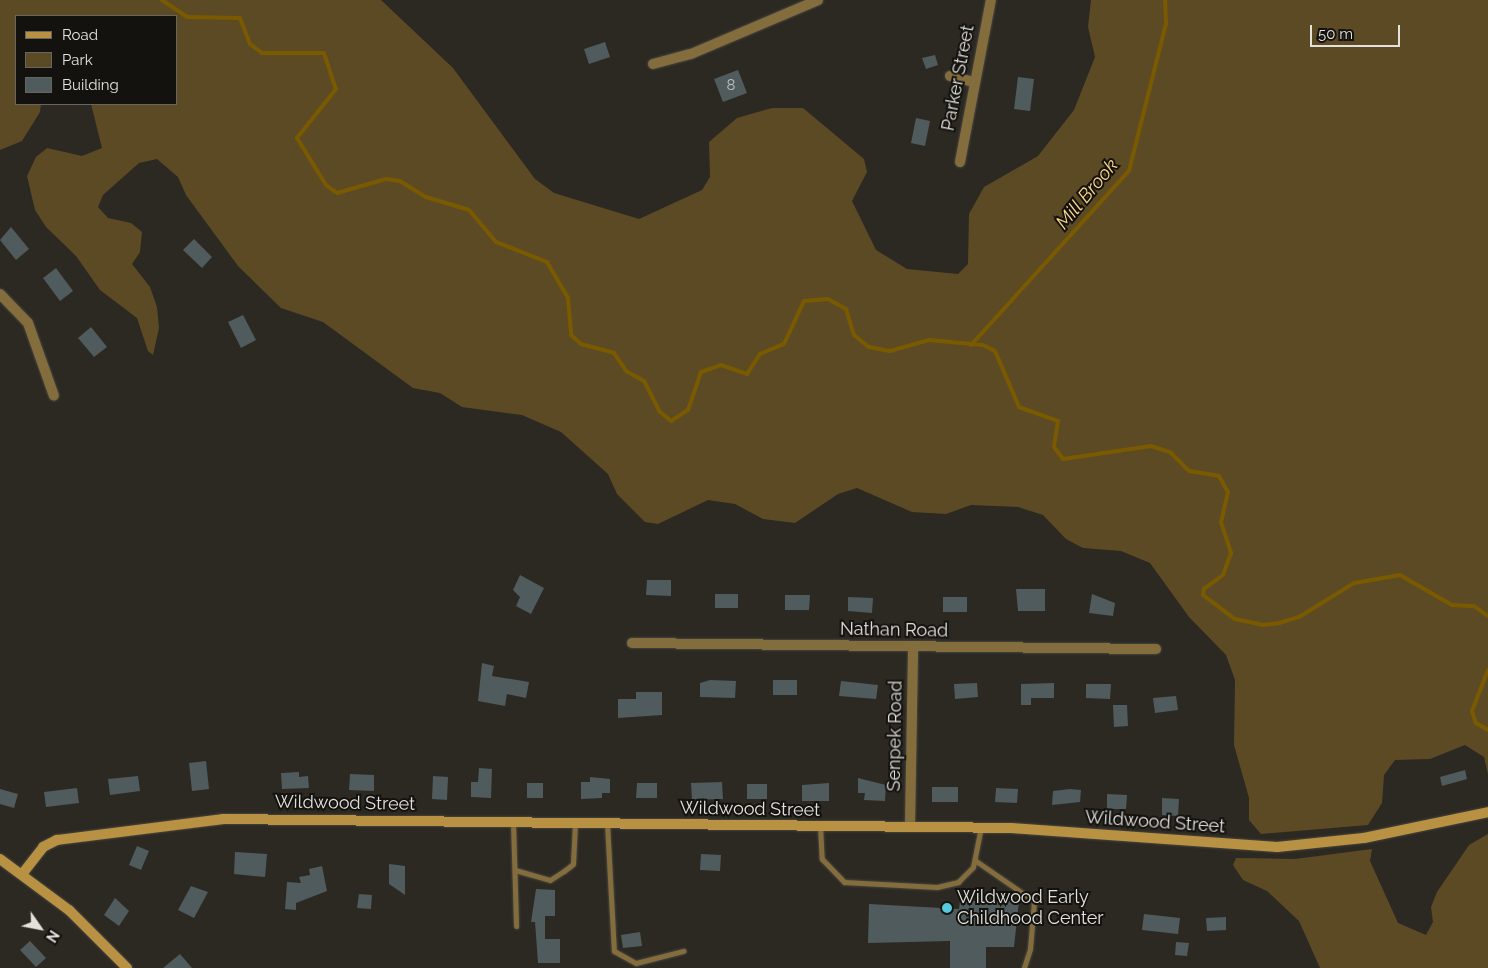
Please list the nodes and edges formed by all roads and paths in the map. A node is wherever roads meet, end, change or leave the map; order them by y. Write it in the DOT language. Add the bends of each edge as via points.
graph roads {
  1 [pos="818,0"];
  2 [pos="990,0"];
  3 [pos="653,64"];
  4 [pos="950,76"];
  5 [pos="974,82"];
  6 [pos="960,162"];
  7 [pos="0,294"];
  8 [pos="54,396"];
  9 [pos="632,643"];
  10 [pos="913,647"];
  11 [pos="1156,649"];
  12 [pos="1488,812"];
  13 [pos="513,822"];
  14 [pos="575,823"];
  15 [pos="607,823"];
  16 [pos="820,826"];
  17 [pos="910,826"];
  18 [pos="981,827"];
  19 [pos="0,859"];
  20 [pos="976,861"];
  21 [pos="515,870"];
  22 [pos="23,873"];
  23 [pos="516,926"];
  24 [pos="684,951"];
  25 [pos="126,968"];
  26 [pos="1024,968"];
  1 -- 3 [label="street" via="691,54"];
  2 -- 5 [label="street, Parker Street"];
  4 -- 5 [label="street"];
  5 -- 6 [label="street, Parker Street"];
  7 -- 8 [label="street" via="28,324"];
  9 -- 10 [label="street, Nathan Road"];
  10 -- 11 [label="street, Nathan Road"];
  10 -- 17 [label="street, Senpek Road"];
  12 -- 18 [label="street, Wildwood Street" via="1364,838 1277,847"];
  13 -- 14 [label="street, Wildwood Street"];
  13 -- 21 [label="lane"];
  13 -- 22 [label="street, Wildwood Street" via="188,821 58,840 39,851"];
  14 -- 15 [label="street, Wildwood Street"];
  14 -- 21 [label="lane" via="573,864 550,880"];
  15 -- 16 [label="street, Wildwood Street"];
  15 -- 24 [label="lane" via="614,951 636,963"];
  16 -- 17 [label="street, Wildwood Street"];
  16 -- 20 [label="lane" via="824,864 849,884 948,886 966,876"];
  17 -- 18 [label="street, Wildwood Street"];
  18 -- 20 [label="lane"];
  19 -- 22 [label="street"];
  20 -- 26 [label="lane" via="1034,901 1032,940"];
  21 -- 23 [label="lane"];
  22 -- 25 [label="street" via="69,910"];
}
